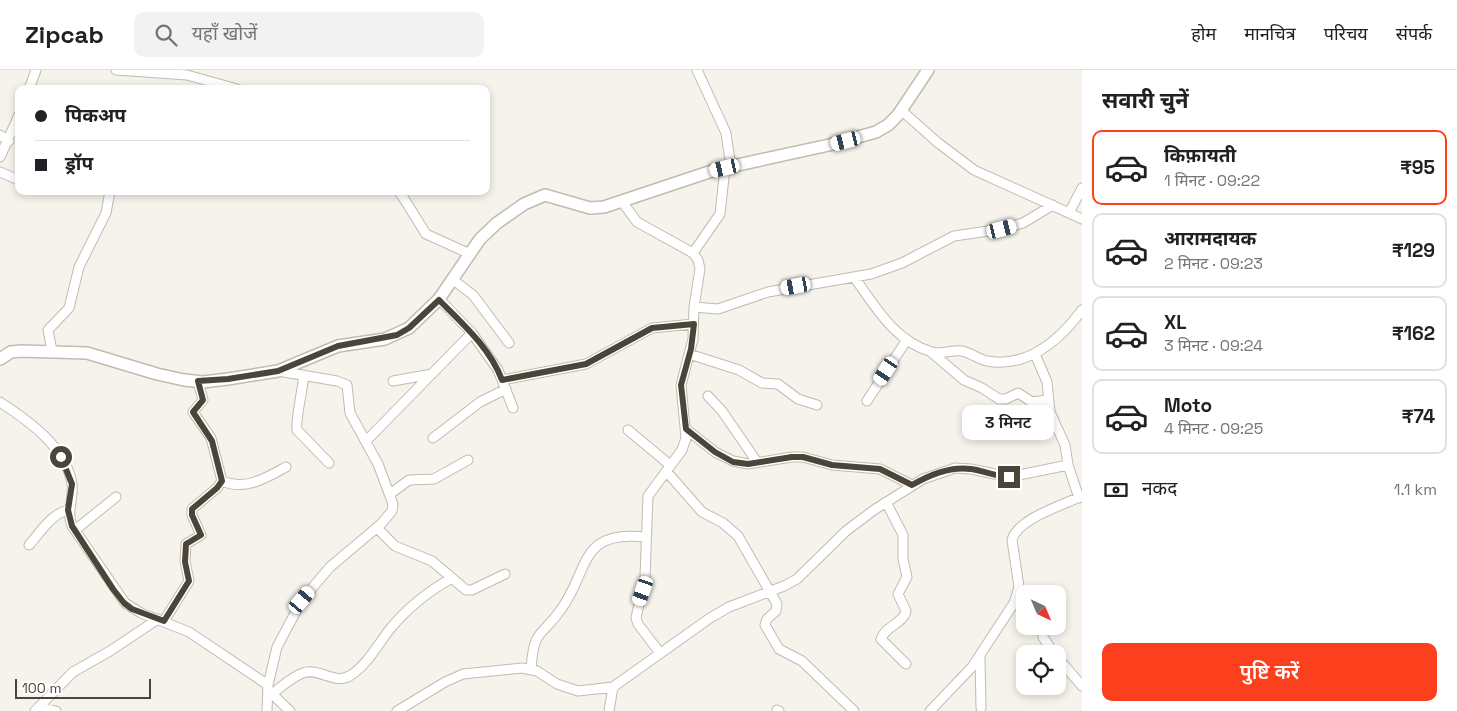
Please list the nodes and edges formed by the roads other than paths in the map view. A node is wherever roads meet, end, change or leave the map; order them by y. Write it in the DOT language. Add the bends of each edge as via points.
graph roads {
  1 [pos="36,70"];
  2 [pos="116,70"];
  3 [pos="697,70"];
  4 [pos="928,70"];
  5 [pos="30,85"];
  6 [pos="223,85"];
  7 [pos="901,110"];
  8 [pos="15,125"];
  9 [pos="0,134"];
  10 [pos="9,141"];
  11 [pos="0,157"];
  12 [pos="728,167"];
  13 [pos="0,172"];
  14 [pos="15,178"];
  15 [pos="1082,188"];
  16 [pos="109,195"];
  17 [pos="402,195"];
  18 [pos="623,202"];
  19 [pos="1053,205"];
  20 [pos="1069,213"];
  21 [pos="1082,219"];
  22 [pos="468,253"];
  23 [pos="692,253"];
  24 [pos="854,278"];
  25 [pos="452,279"];
  26 [pos="439,300"];
  27 [pos="694,307"];
  28 [pos="1082,310"];
  29 [pos="694,324"];
  30 [pos="472,333"];
  31 [pos="906,341"];
  32 [pos="508,343"];
  33 [pos="52,351"];
  34 [pos="931,352"];
  35 [pos="690,354"];
  36 [pos="1035,354"];
  37 [pos="0,359"];
  38 [pos="278,371"];
  39 [pos="432,374"];
  40 [pos="304,375"];
  41 [pos="394,380"];
  42 [pos="198,381"];
  43 [pos="504,385"];
  44 [pos="708,396"];
  45 [pos="1047,400"];
  46 [pos="867,401"];
  47 [pos="0,402"];
  48 [pos="817,405"];
  49 [pos="514,408"];
  50 [pos="686,429"];
  51 [pos="628,430"];
  52 [pos="433,438"];
  53 [pos="366,441"];
  54 [pos="468,460"];
  55 [pos="757,462"];
  56 [pos="329,463"];
  57 [pos="1068,466"];
  58 [pos="286,467"];
  59 [pos="668,468"];
  60 [pos="222,481"];
  61 [pos="912,485"];
  62 [pos="390,494"];
  63 [pos="116,497"];
  64 [pos="1080,497"];
  65 [pos="886,502"];
  66 [pos="68,510"];
  67 [pos="378,528"];
  68 [pos="75,530"];
  69 [pos="645,537"];
  70 [pos="29,545"];
  71 [pos="505,574"];
  72 [pos="452,578"];
  73 [pos="770,592"];
  74 [pos="161,620"];
  75 [pos="1043,638"];
  76 [pos="1048,645"];
  77 [pos="660,653"];
  78 [pos="980,656"];
  79 [pos="906,664"];
  80 [pos="1066,667"];
  81 [pos="531,669"];
  82 [pos="268,685"];
  83 [pos="1082,686"];
  84 [pos="613,687"];
  85 [pos="270,695"];
  86 [pos="981,708"];
  87 [pos="37,709"];
  88 [pos="56,711"];
  89 [pos="267,711"];
  90 [pos="290,711"];
  91 [pos="398,711"];
  92 [pos="609,711"];
  93 [pos="854,711"];
  94 [pos="930,711"];
  1 -- 5 [label="street"];
  2 -- 6 [label="street" via="187,75"];
  3 -- 12 [label="street" via="726,133"];
  4 -- 7 [label="street"];
  7 -- 12 [label="street" via="888,125 862,137"];
  7 -- 19 [label="street" via="974,170"];
  8 -- 10 [label="street"];
  9 -- 10 [label="street"];
  10 -- 11 [label="street"];
  12 -- 18 [label="street"];
  12 -- 23 [label="street" via="720,214"];
  13 -- 14 [label="street"];
  15 -- 20 [label="street"];
  16 -- 33 [label="street" via="106,212 79,267 69,308 48,330"];
  17 -- 22 [label="street" via="426,234"];
  18 -- 22 [label="street" via="604,208 590,208 545,195 497,223"];
  18 -- 23 [label="street" via="637,222"];
  19 -- 20 [label="street"];
  19 -- 24 [label="street" via="1015,226 954,236 890,268"];
  20 -- 21 [label="street"];
  22 -- 25 [label="street"];
  23 -- 27 [label="street" via="700,269"];
  24 -- 27 [label="street" via="774,290 718,309"];
  24 -- 31 [label="street"];
  25 -- 26 [label="street"];
  25 -- 32 [label="street" via="473,295"];
  26 -- 30 [label="street"];
  26 -- 38 [label="street" via="397,335 338,346"];
  27 -- 29 [label="street"];
  28 -- 36 [label="street" via="1060,336"];
  29 -- 35 [label="street"];
  29 -- 43 [label="street" via="652,328 586,364"];
  30 -- 39 [label="street"];
  30 -- 43 [label="street" via="498,370"];
  31 -- 34 [label="street"];
  31 -- 46 [label="street"];
  33 -- 37 [label="street" via="11,352"];
  33 -- 42 [label="street" via="88,352 168,378"];
  34 -- 36 [label="street" via="943,354 960,350 979,359 1004,362"];
  34 -- 45 [label="street" via="964,380 999,399 1018,393 1032,402"];
  35 -- 48 [label="street" via="739,370 762,383 778,384 798,398"];
  35 -- 50 [label="street" via="681,385"];
  36 -- 45 [label="street" via="1047,382"];
  38 -- 40 [label="street"];
  38 -- 42 [label="street"];
  39 -- 41 [label="street"];
  39 -- 53 [label="street"];
  40 -- 53 [label="street" via="337,380 347,385 350,413"];
  40 -- 56 [label="street" via="297,430"];
  42 -- 60 [label="street" via="203,400 193,412 212,441"];
  43 -- 49 [label="street"];
  43 -- 52 [label="street"];
  44 -- 55 [label="street"];
  45 -- 57 [label="street" via="1066,450"];
  47 -- 66 [label="street" via="23,418 58,452 72,484"];
  50 -- 55 [label="street" via="726,459 740,463"];
  50 -- 59 [label="street" via="685,444"];
  51 -- 59 [label="street"];
  53 -- 62 [label="street"];
  54 -- 62 [label="street" via="434,479 409,480"];
  55 -- 61 [label="street" via="803,457 832,465 880,469"];
  57 -- 61 [label="street" via="1009,477 955,468"];
  57 -- 64 [label="street"];
  58 -- 60 [label="street" via="252,483 232,485"];
  59 -- 69 [label="street" via="648,496"];
  59 -- 73 [label="street" via="702,512 738,536"];
  60 -- 74 [label="street" via="192,509 201,535 186,544 189,581"];
  61 -- 65 [label="street"];
  62 -- 67 [label="street" via="392,511"];
  63 -- 68 [label="street"];
  64 -- 78 [label="street" via="1023,524 1014,533 1018,594"];
  65 -- 73 [label="street" via="846,531 805,574"];
  65 -- 79 [label="street" via="904,535 903,559 907,577 898,594 906,611 904,617 881,639"];
  66 -- 68 [label="street"];
  66 -- 70 [label="street" via="52,518"];
  67 -- 72 [label="street" via="399,549 432,561"];
  67 -- 82 [label="street" via="330,568 302,600 277,647"];
  68 -- 74 [label="street" via="118,596 132,609"];
  69 -- 77 [label="street" via="645,585 636,618"];
  69 -- 81 [label="street" via="621,536 590,551 564,606 536,638"];
  71 -- 72 [label="street" via="472,590 461,587"];
  72 -- 85 [label="street" via="408,608 352,675 342,679 302,673"];
  73 -- 77 [label="street" via="729,607"];
  73 -- 93 [label="street" via="777,608 765,625 775,644 806,664"];
  74 -- 82 [label="street" via="189,632"];
  74 -- 87 [label="street" via="66,677"];
  75 -- 76 [label="street"];
  77 -- 84 [label="street"];
  78 -- 86 [label="street"];
  78 -- 94 [label="street"];
  80 -- 83 [label="street"];
  81 -- 84 [label="street" via="557,684 578,690"];
  81 -- 91 [label="street" via="463,674"];
  82 -- 85 [label="street"];
  84 -- 92 [label="street"];
  85 -- 89 [label="street"];
  85 -- 90 [label="street"];
  87 -- 88 [label="street"];
}
